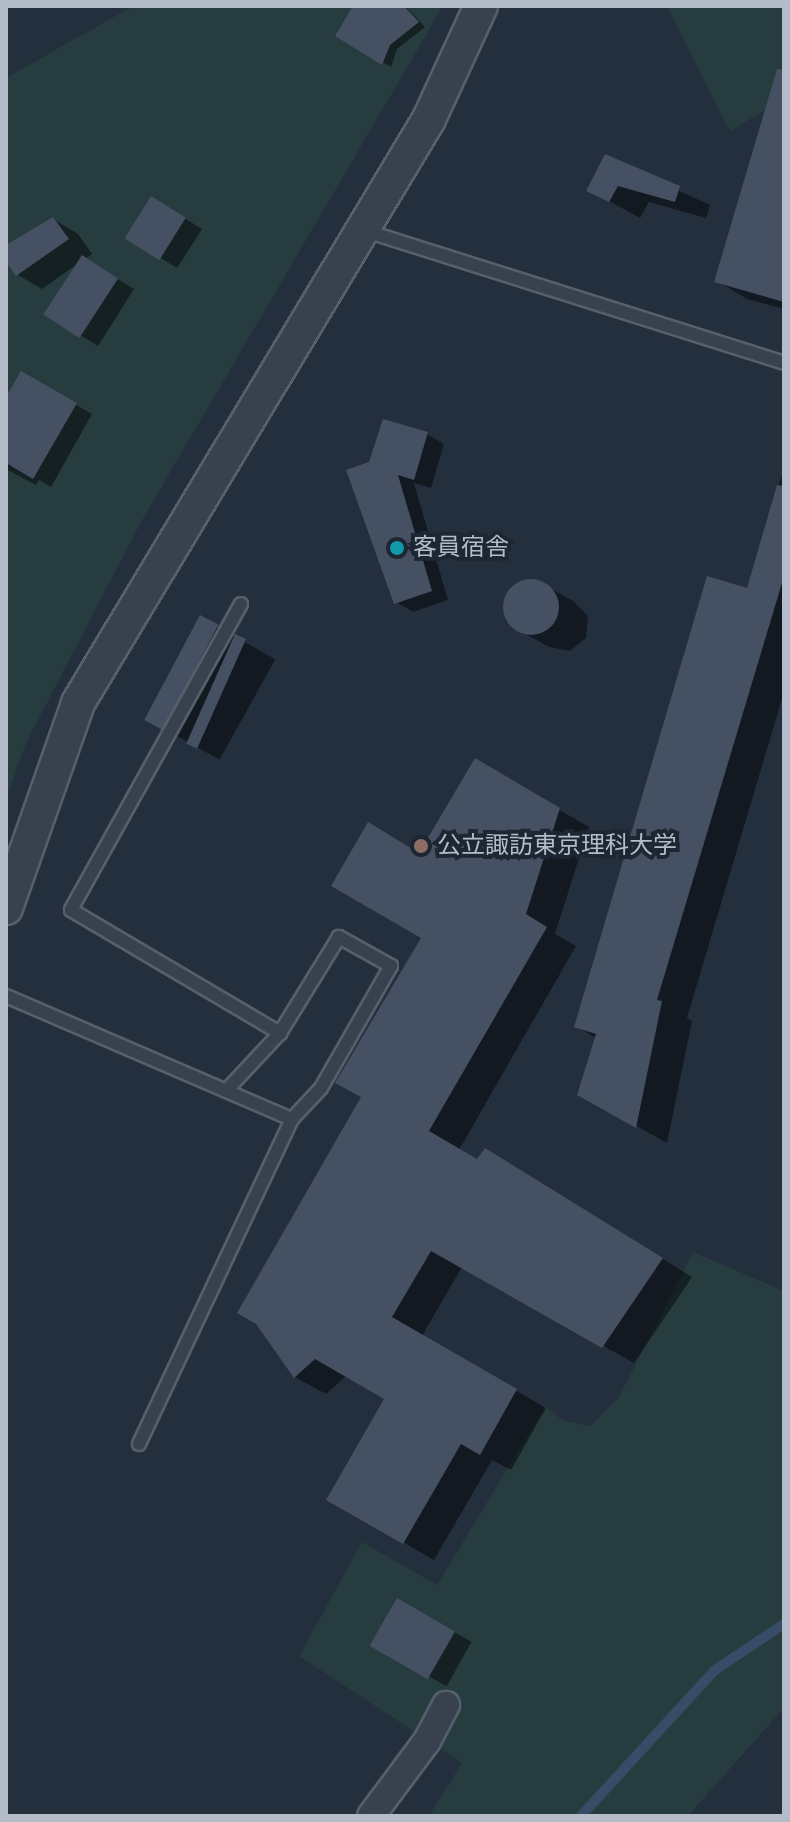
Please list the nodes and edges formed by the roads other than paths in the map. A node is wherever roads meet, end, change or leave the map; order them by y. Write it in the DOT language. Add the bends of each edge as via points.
graph roads {
  1 [pos="481,6"];
  2 [pos="360,229"];
  3 [pos="784,363"];
  4 [pos="241,604"];
  5 [pos="6,908"];
  6 [pos="6,996"];
  7 [pos="280,1033"];
  8 [pos="226,1091"];
  9 [pos="292,1119"];
  10 [pos="139,1444"];
  11 [pos="446,1705"];
  12 [pos="371,1816"];
  1 -- 2 [label="street" via="429,119"];
  2 -- 3 [label="lane"];
  2 -- 5 [label="street" via="78,703"];
  4 -- 7 [label="lane" via="71,910"];
  6 -- 8 [label="lane"];
  7 -- 8 [label="lane"];
  7 -- 9 [label="lane" via="339,937 391,966 321,1088"];
  8 -- 9 [label="lane"];
  9 -- 10 [label="lane"];
  11 -- 12 [label="street" via="427,1741"];
}
